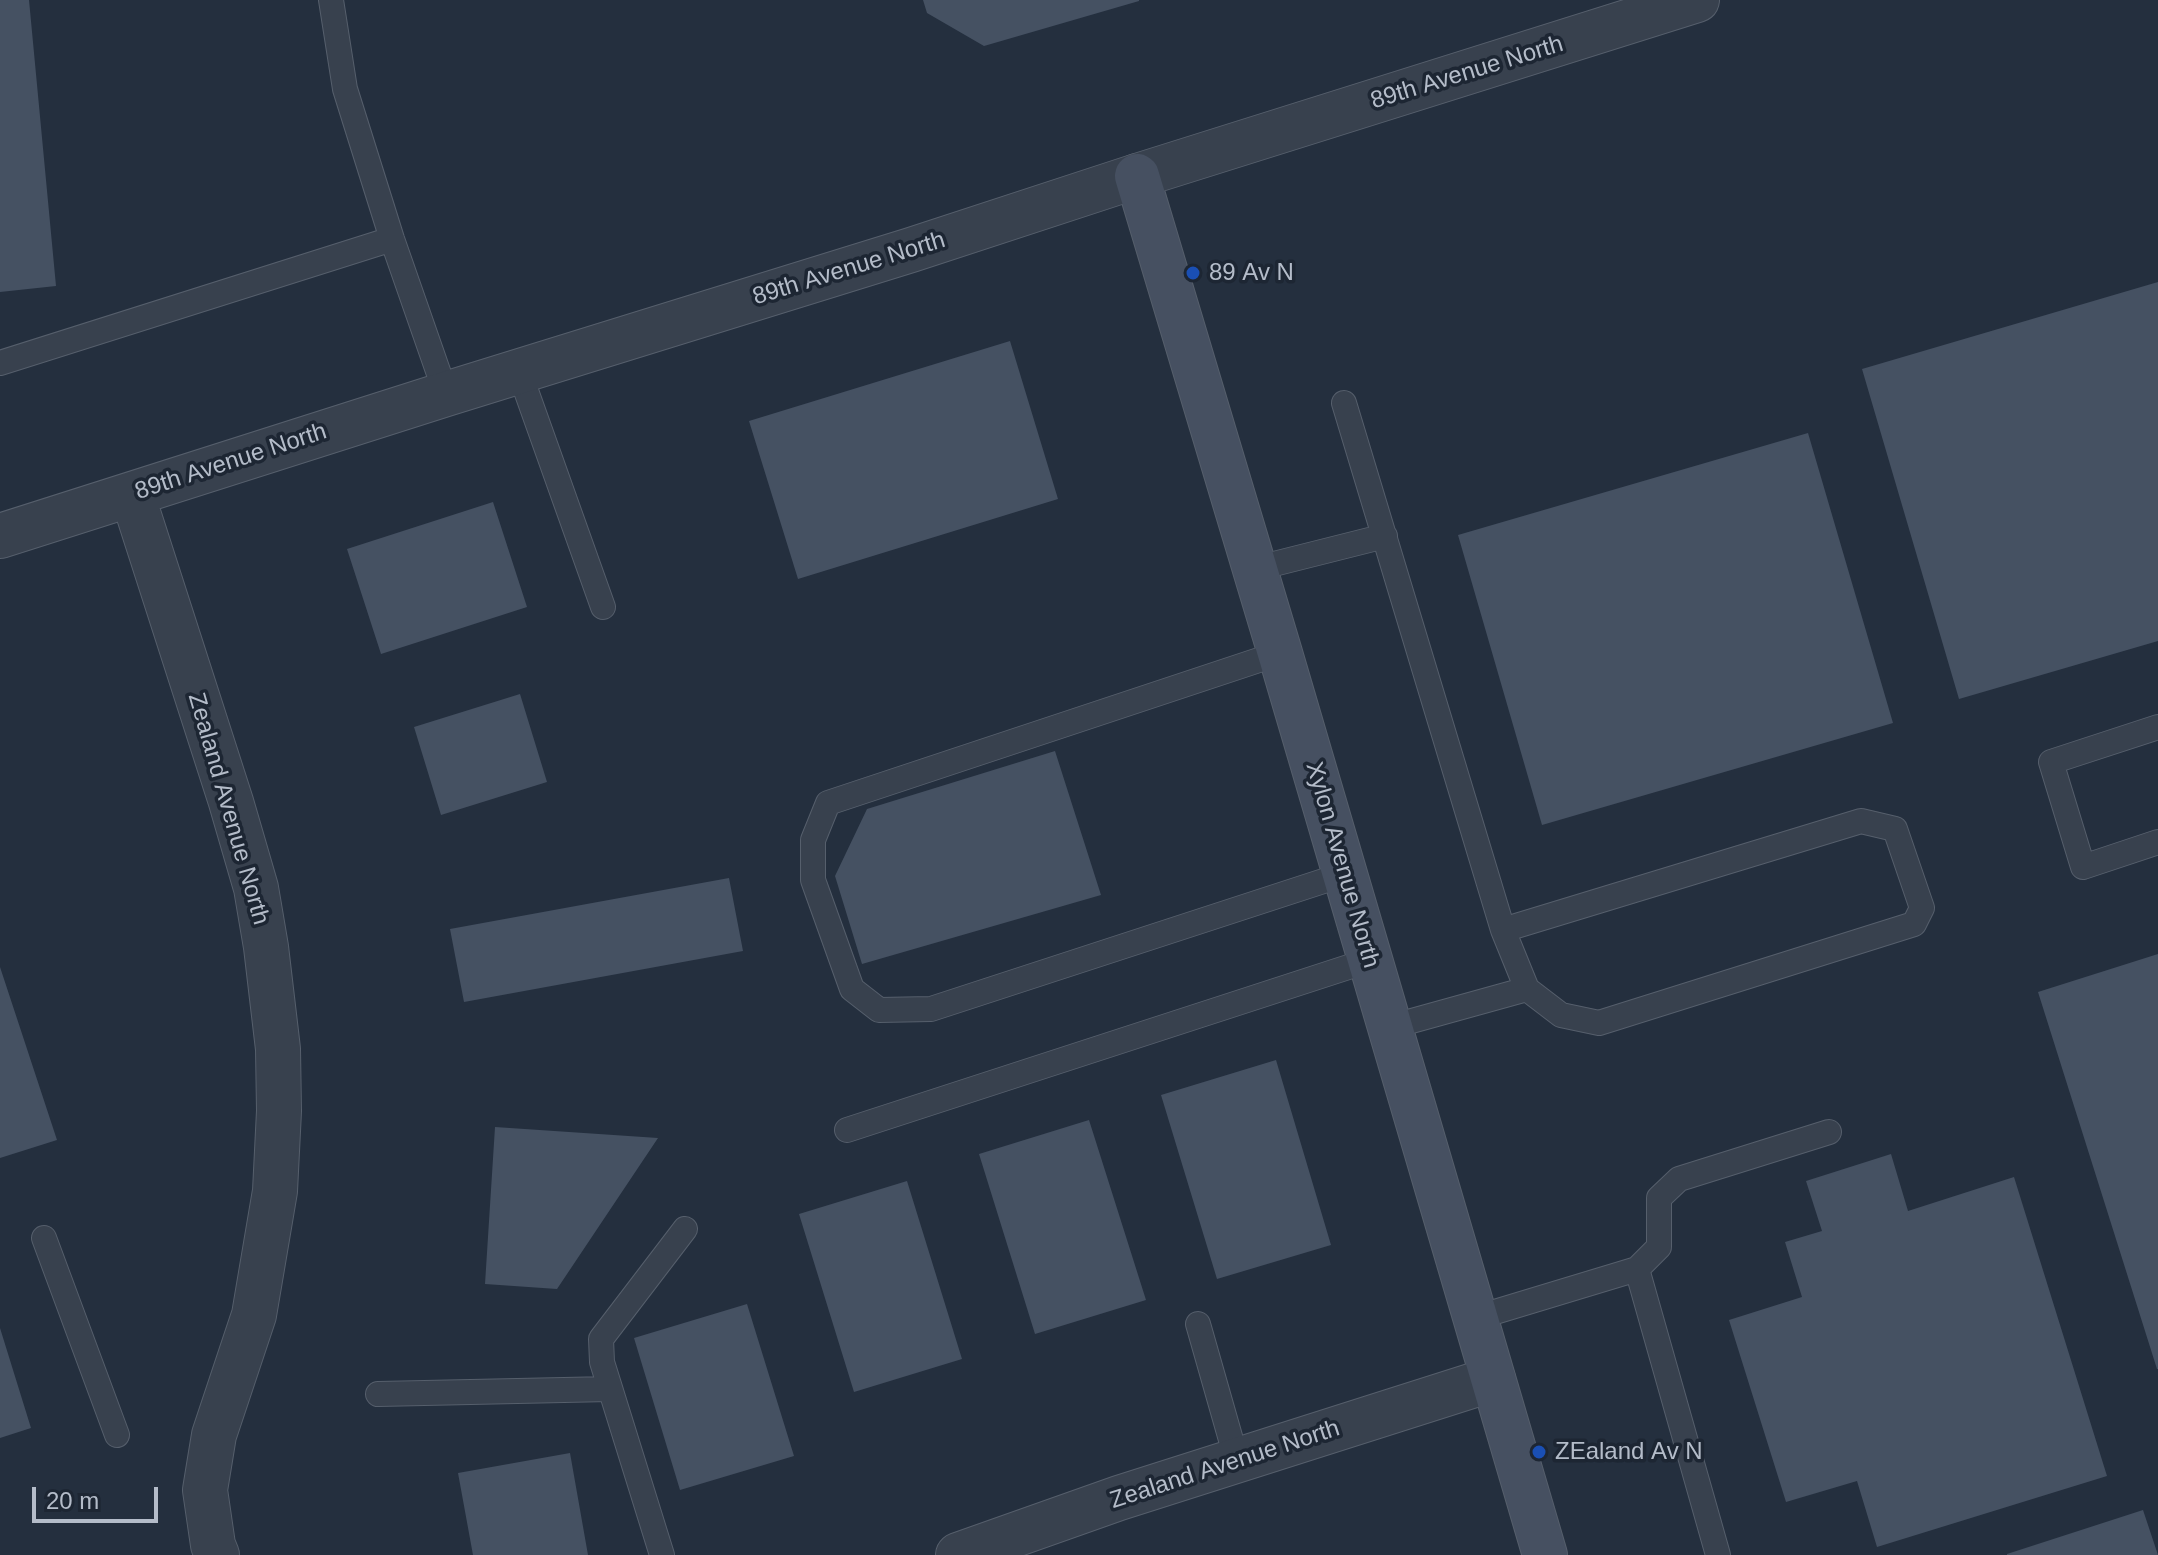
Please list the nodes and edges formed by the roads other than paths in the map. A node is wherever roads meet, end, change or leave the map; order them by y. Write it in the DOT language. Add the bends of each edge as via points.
graph roads {
  1 [pos="331,0"];
  2 [pos="1697,0"];
  3 [pos="1137,176"];
  4 [pos="392,239"];
  5 [pos="0,363"];
  6 [pos="519,371"];
  7 [pos="446,394"];
  8 [pos="1344,403"];
  9 [pos="132,494"];
  10 [pos="0,536"];
  11 [pos="1385,536"];
  12 [pos="1254,569"];
  13 [pos="603,607"];
  14 [pos="1280,653"];
  15 [pos="2158,727"];
  16 [pos="2158,842"];
  17 [pos="1345,874"];
  18 [pos="1503,930"];
  19 [pos="1370,960"];
  20 [pos="1527,989"];
  21 [pos="1390,1027"];
  22 [pos="847,1130"];
  23 [pos="1829,1132"];
  24 [pos="685,1229"];
  25 [pos="44,1238"];
  26 [pos="1637,1269"];
  27 [pos="1475,1318"];
  28 [pos="1198,1324"];
  29 [pos="1493,1379"];
  30 [pos="610,1389"];
  31 [pos="378,1394"];
  32 [pos="117,1435"];
  33 [pos="1237,1461"];
  34 [pos="217,1555"];
  35 [pos="662,1555"];
  36 [pos="958,1555"];
  37 [pos="1545,1555"];
  38 [pos="1718,1555"];
  1 -- 4 [label="lane" via="345,89"];
  2 -- 3 [label="street, 89th Avenue North"];
  3 -- 6 [label="street, 89th Avenue North"];
  3 -- 12 [label="street, Xylon Avenue North"];
  4 -- 5 [label="lane"];
  4 -- 7 [label="lane"];
  6 -- 7 [label="street, 89th Avenue North"];
  6 -- 13 [label="lane"];
  7 -- 9 [label="street, 89th Avenue North"];
  8 -- 11 [label="lane"];
  9 -- 10 [label="street, 89th Avenue North"];
  9 -- 34 [label="street, Zealand Avenue North" via="256,888 278,1049 275,1191 254,1315 214,1435 205,1490"];
  11 -- 12 [label="lane"];
  11 -- 18 [label="lane"];
  12 -- 14 [label="street, Xylon Avenue North"];
  14 -- 17 [label="street, Xylon Avenue North"];
  14 -- 17 [label="lane" via="828,803 813,840 813,880 852,989 879,1010 931,1009"];
  15 -- 16 [label="lane" via="2051,762 2083,867"];
  17 -- 19 [label="street, Xylon Avenue North"];
  18 -- 20 [label="lane"];
  18 -- 20 [label="lane" via="1861,821 1895,829 1922,908 1914,924 1599,1023 1561,1015"];
  19 -- 21 [label="street, Xylon Avenue North"];
  19 -- 22 [label="lane"];
  20 -- 21 [label="lane"];
  21 -- 27 [label="street, Xylon Avenue North"];
  23 -- 26 [label="lane" via="1679,1179 1659,1198 1659,1247"];
  24 -- 30 [label="lane" via="601,1339"];
  25 -- 32 [label="lane"];
  26 -- 27 [label="lane"];
  26 -- 38 [label="lane"];
  27 -- 29 [label="street, Xylon Avenue North"];
  28 -- 33 [label="lane"];
  29 -- 33 [label="street, Zealand Avenue North"];
  29 -- 37 [label="street, Xylon Avenue North"];
  30 -- 31 [label="lane"];
  30 -- 35 [label="lane"];
  33 -- 36 [label="street, Zealand Avenue North"];
}
